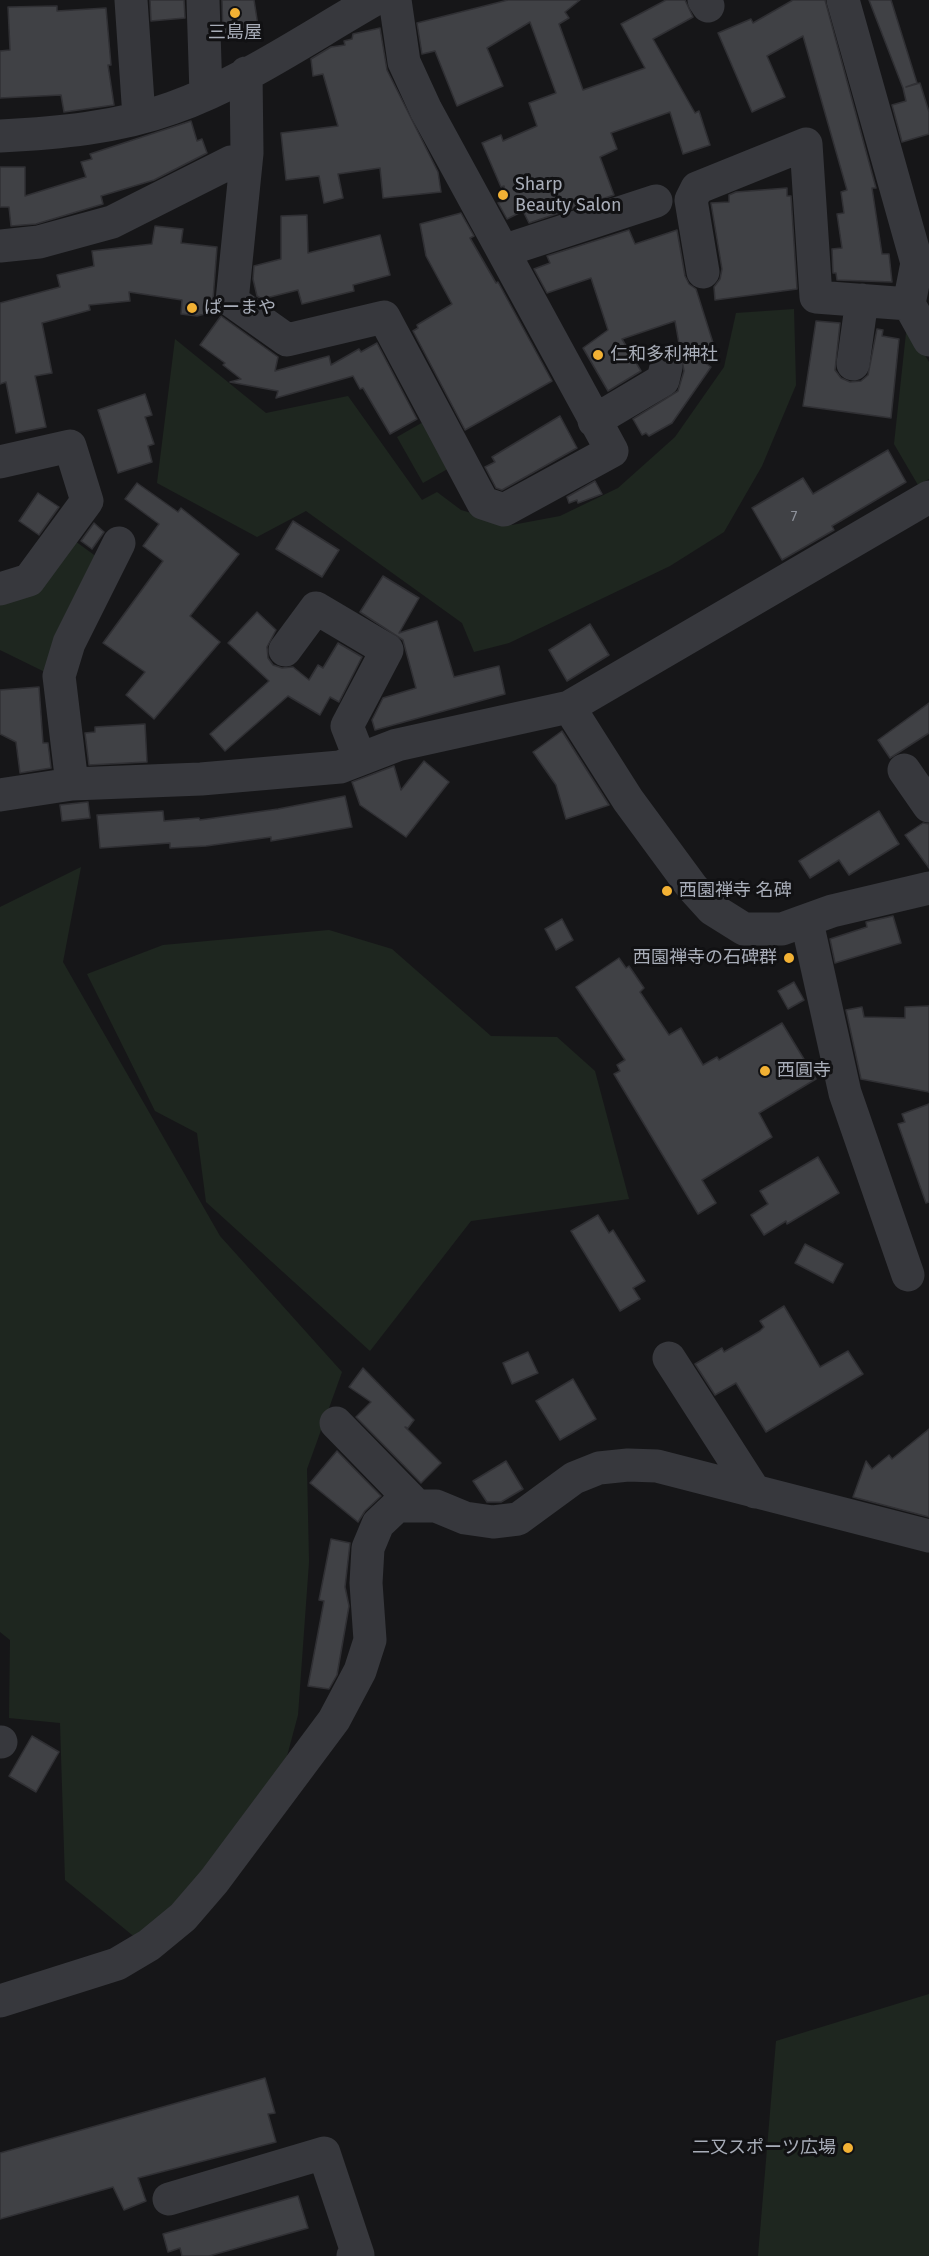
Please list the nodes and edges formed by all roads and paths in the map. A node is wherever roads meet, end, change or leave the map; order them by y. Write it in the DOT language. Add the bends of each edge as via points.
graph roads {
  1 [pos="131,0"];
  2 [pos="203,0"];
  3 [pos="374,0"];
  4 [pos="395,0"];
  5 [pos="843,0"];
  6 [pos="246,73"];
  7 [pos="206,94"];
  8 [pos="139,117"];
  9 [pos="0,136"];
  10 [pos="231,162"];
  11 [pos="656,201"];
  12 [pos="0,246"];
  13 [pos="502,251"];
  14 [pos="923,262"];
  15 [pos="703,272"];
  16 [pos="862,300"];
  17 [pos="909,304"];
  18 [pos="929,340"];
  19 [pos="853,364"];
  20 [pos="666,367"];
  21 [pos="594,420"];
  22 [pos="0,462"];
  23 [pos="929,497"];
  24 [pos="119,543"];
  25 [pos="0,589"];
  26 [pos="285,650"];
  27 [pos="569,706"];
  28 [pos="360,759"];
  29 [pos="904,770"];
  30 [pos="72,784"];
  31 [pos="0,795"];
  32 [pos="929,806"];
  33 [pos="929,888"];
  34 [pos="807,922"];
  35 [pos="908,1275"];
  36 [pos="669,1358"];
  37 [pos="336,1423"];
  38 [pos="755,1492"];
  39 [pos="417,1506"];
  40 [pos="929,1536"];
  41 [pos="0,2001"];
  42 [pos="169,2199"];
  43 [pos="353,2256"];
  1 -- 8 [label="street"];
  2 -- 7 [label="street"];
  3 -- 6 [label="street"];
  4 -- 13 [label="street" via="404,62"];
  5 -- 14 [label="street"];
  6 -- 7 [label="street"];
  6 -- 21 [label="street" via="247,153 232,301 287,340 384,317 483,503 504,510 612,451"];
  7 -- 8 [label="street"];
  8 -- 9 [label="street" via="91,129"];
  10 -- 12 [label="street" via="112,222 39,242"];
  11 -- 13 [label="street"];
  13 -- 21 [label="street"];
  14 -- 17 [label="street"];
  15 -- 16 [label="street" via="691,200 697,188 806,144 816,297"];
  16 -- 17 [label="street"];
  16 -- 19 [label="street"];
  17 -- 18 [label="street"];
  20 -- 21 [label="street" via="663,380"];
  22 -- 25 [label="street" via="70,446 87,501 29,580"];
  23 -- 27 [label="street"];
  24 -- 30 [label="street" via="69,643 59,676"];
  26 -- 28 [label="street" via="316,608 387,650 347,726"];
  27 -- 28 [label="street" via="397,745"];
  27 -- 34 [label="street" via="647,827 712,909 744,929 782,929"];
  28 -- 30 [label="street" via="339,767 247,775"];
  29 -- 32 [label="street"];
  30 -- 31 [label="street"];
  33 -- 34 [label="street"];
  34 -- 35 [label="street" via="845,1093"];
  36 -- 38 [label="street"];
  37 -- 39 [label="street"];
  38 -- 39 [label="street" via="657,1466 628,1465 599,1468 574,1478 518,1519 493,1522 465,1518 435,1506"];
  38 -- 40 [label="street"];
  39 -- 41 [label="street" via="397,1506 378,1524 368,1548 369,1640 360,1671 334,1720 214,1881 183,1917 149,1945 117,1964"];
  42 -- 43 [label="street" via="324,2152 358,2255"];
}
